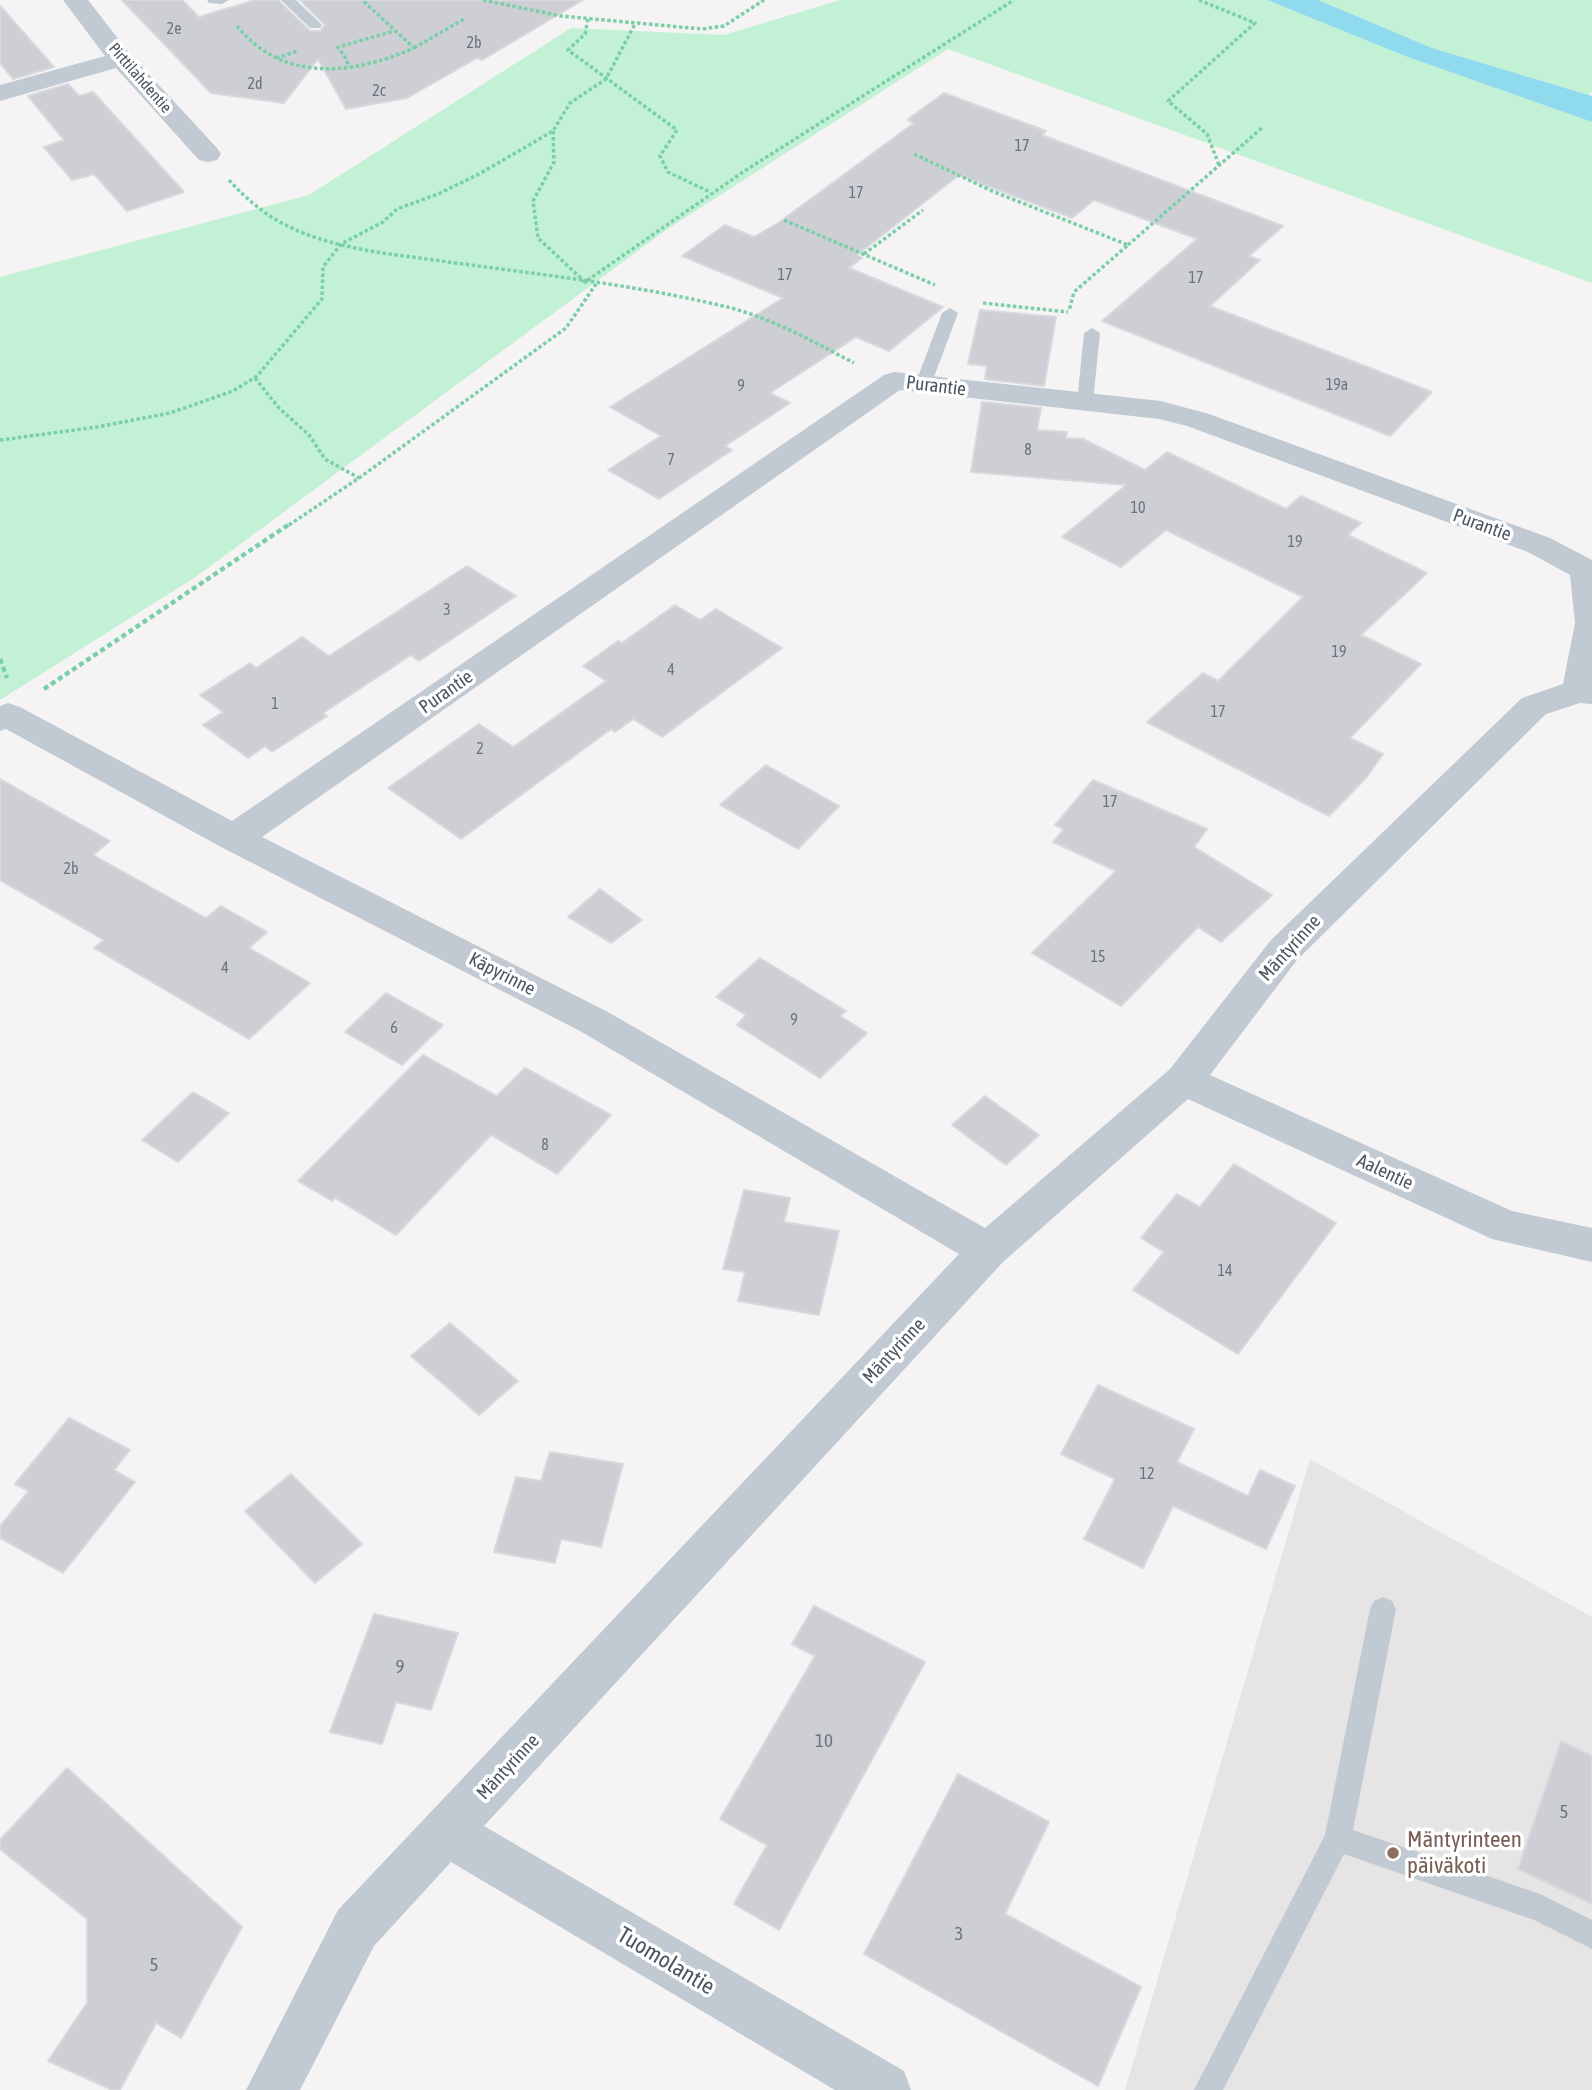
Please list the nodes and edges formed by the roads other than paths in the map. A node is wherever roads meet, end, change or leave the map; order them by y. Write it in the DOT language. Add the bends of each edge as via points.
graph roads {
  1 [pos="75,0"];
  2 [pos="214,0"];
  3 [pos="222,0"];
  4 [pos="288,0"];
  5 [pos="315,26"];
  6 [pos="121,59"];
  7 [pos="0,93"];
  8 [pos="208,155"];
  9 [pos="950,313"];
  10 [pos="1092,333"];
  11 [pos="909,383"];
  12 [pos="1085,402"];
  13 [pos="1589,569"];
  14 [pos="1586,692"];
  15 [pos="4,717"];
  16 [pos="234,838"];
  17 [pos="1184,1080"];
  18 [pos="1592,1245"];
  19 [pos="988,1250"];
  20 [pos="1383,1609"];
  21 [pos="448,1832"];
  22 [pos="1338,1838"];
  23 [pos="1592,1935"];
  24 [pos="272,2090"];
  25 [pos="885,2090"];
  26 [pos="1208,2090"];
  1 -- 6 [label="street, Pirttilahdentie"];
  2 -- 3 [label="lane"];
  4 -- 5 [label="lane"];
  6 -- 7 [label="street"];
  6 -- 8 [label="street, Pirttilahdentie"];
  9 -- 11 [label="lane"];
  10 -- 12 [label="lane"];
  11 -- 12 [label="street, Purantie"];
  11 -- 16 [label="street, Purantie"];
  12 -- 13 [label="street, Purantie" via="1161,410 1198,420 1539,545"];
  13 -- 14 [label="street, Purantie"];
  14 -- 17 [label="street, Mäntyrinne" via="1534,706 1284,950"];
  15 -- 16 [label="street, Käpyrinne"];
  16 -- 19 [label="street, Käpyrinne" via="593,1021"];
  17 -- 18 [label="street, Aalentie" via="1506,1227"];
  17 -- 19 [label="street, Mäntyrinne"];
  19 -- 21 [label="street, Mäntyrinne"];
  20 -- 22 [label="lane"];
  21 -- 24 [label="street, Mäntyrinne" via="356,1928"];
  21 -- 25 [label="street, Tuomolantie"];
  22 -- 23 [label="lane" via="1540,1909"];
  22 -- 26 [label="lane"];
}
